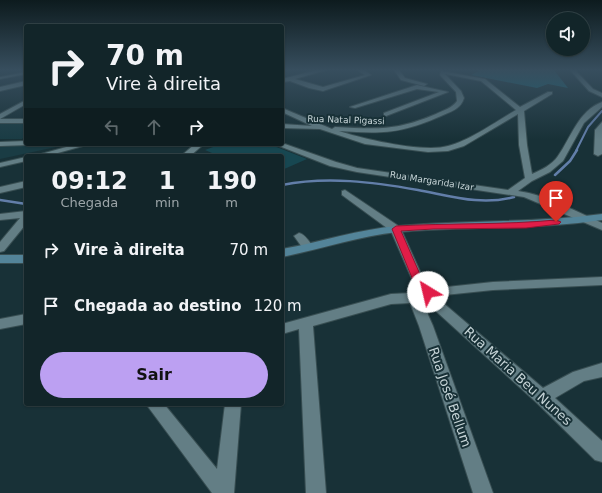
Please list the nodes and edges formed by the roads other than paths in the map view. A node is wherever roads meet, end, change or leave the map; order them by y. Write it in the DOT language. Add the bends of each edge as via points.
graph roads {
  1 [pos="398,93"];
  2 [pos="443,93"];
  3 [pos="459,93"];
  4 [pos="499,93"];
  5 [pos="550,93"];
  6 [pos="24,103"];
  7 [pos="602,104"];
  8 [pos="353,107"];
  9 [pos="284,111"];
  10 [pos="521,111"];
  11 [pos="24,114"];
  12 [pos="386,114"];
  13 [pos="1,119"];
  14 [pos="24,121"];
  15 [pos="602,124"];
  16 [pos="284,126"];
  17 [pos="325,129"];
  18 [pos="600,142"];
  19 [pos="24,143"];
  20 [pos="0,144"];
  21 [pos="78,146"];
  22 [pos="198,146"];
  23 [pos="284,146"];
  24 [pos="46,154"];
  25 [pos="188,154"];
  26 [pos="598,154"];
  27 [pos="24,159"];
  28 [pos="0,165"];
  29 [pos="529,179"];
  30 [pos="24,184"];
  31 [pos="0,190"];
  32 [pos="511,192"];
  33 [pos="345,193"];
  34 [pos="24,216"];
  35 [pos="0,217"];
  36 [pos="602,217"];
  37 [pos="24,219"];
  38 [pos="585,220"];
  39 [pos="602,227"];
  40 [pos="396,229"];
  41 [pos="300,236"];
  42 [pos="308,248"];
  43 [pos="0,249"];
  44 [pos="284,253"];
  45 [pos="0,259"];
  46 [pos="24,259"];
  47 [pos="602,281"];
  48 [pos="422,297"];
  49 [pos="24,319"];
  50 [pos="306,321"];
  51 [pos="0,324"];
  52 [pos="284,328"];
  53 [pos="602,370"];
  54 [pos="543,398"];
  55 [pos="156,406"];
  56 [pos="233,406"];
  57 [pos="602,453"];
  58 [pos="224,493"];
  59 [pos="316,493"];
  60 [pos="483,493"];
  1 -- 8 [label="street"];
  2 -- 12 [label="street"];
  3 -- 17 [label="street, Rua Natal Pigassi" via="461,101 452,108 404,128"];
  4 -- 10 [label="street"];
  5 -- 10 [label="street"];
  6 -- 13 [label="street"];
  7 -- 29 [label="street" via="580,122 560,159 547,170"];
  9 -- 17 [label="street"];
  10 -- 17 [label="street" via="461,144 442,150 374,144"];
  10 -- 29 [label="street"];
  11 -- 13 [label="street"];
  13 -- 14 [label="street"];
  15 -- 18 [label="street" via="598,130"];
  16 -- 17 [label="street, Rua Natal Pigassi"];
  18 -- 26 [label="street"];
  19 -- 20 [label="street"];
  21 -- 24 [label="street"];
  22 -- 25 [label="street"];
  23 -- 32 [label="street, Rua Margarida Izar" via="357,170"];
  27 -- 28 [label="street"];
  29 -- 32 [label="street"];
  30 -- 31 [label="street"];
  32 -- 38 [label="street, Rua Margarida Izar" via="541,200"];
  33 -- 40 [label="street"];
  34 -- 35 [label="street"];
  36 -- 38 [label="street"];
  37 -- 43 [label="street"];
  38 -- 39 [label="street, Rua Margarida Izar"];
  38 -- 40 [label="street" via="526,225"];
  40 -- 42 [label="street"];
  40 -- 48 [label="street, Rua Maria Beu Nunes"];
  41 -- 42 [label="street"];
  42 -- 44 [label="street"];
  45 -- 46 [label="street"];
  47 -- 48 [label="street" via="456,289"];
  48 -- 50 [label="street" via="391,299"];
  48 -- 54 [label="street, Rua Maria Beu Nunes"];
  48 -- 60 [label="street, Rua José Bellum" via="426,326"];
  49 -- 51 [label="street"];
  50 -- 52 [label="street"];
  50 -- 59 [label="street"];
  53 -- 54 [label="street" via="577,376 556,387"];
  54 -- 57 [label="street, Rua Maria Beu Nunes"];
  55 -- 58 [label="street"];
  56 -- 58 [label="street"];
}
